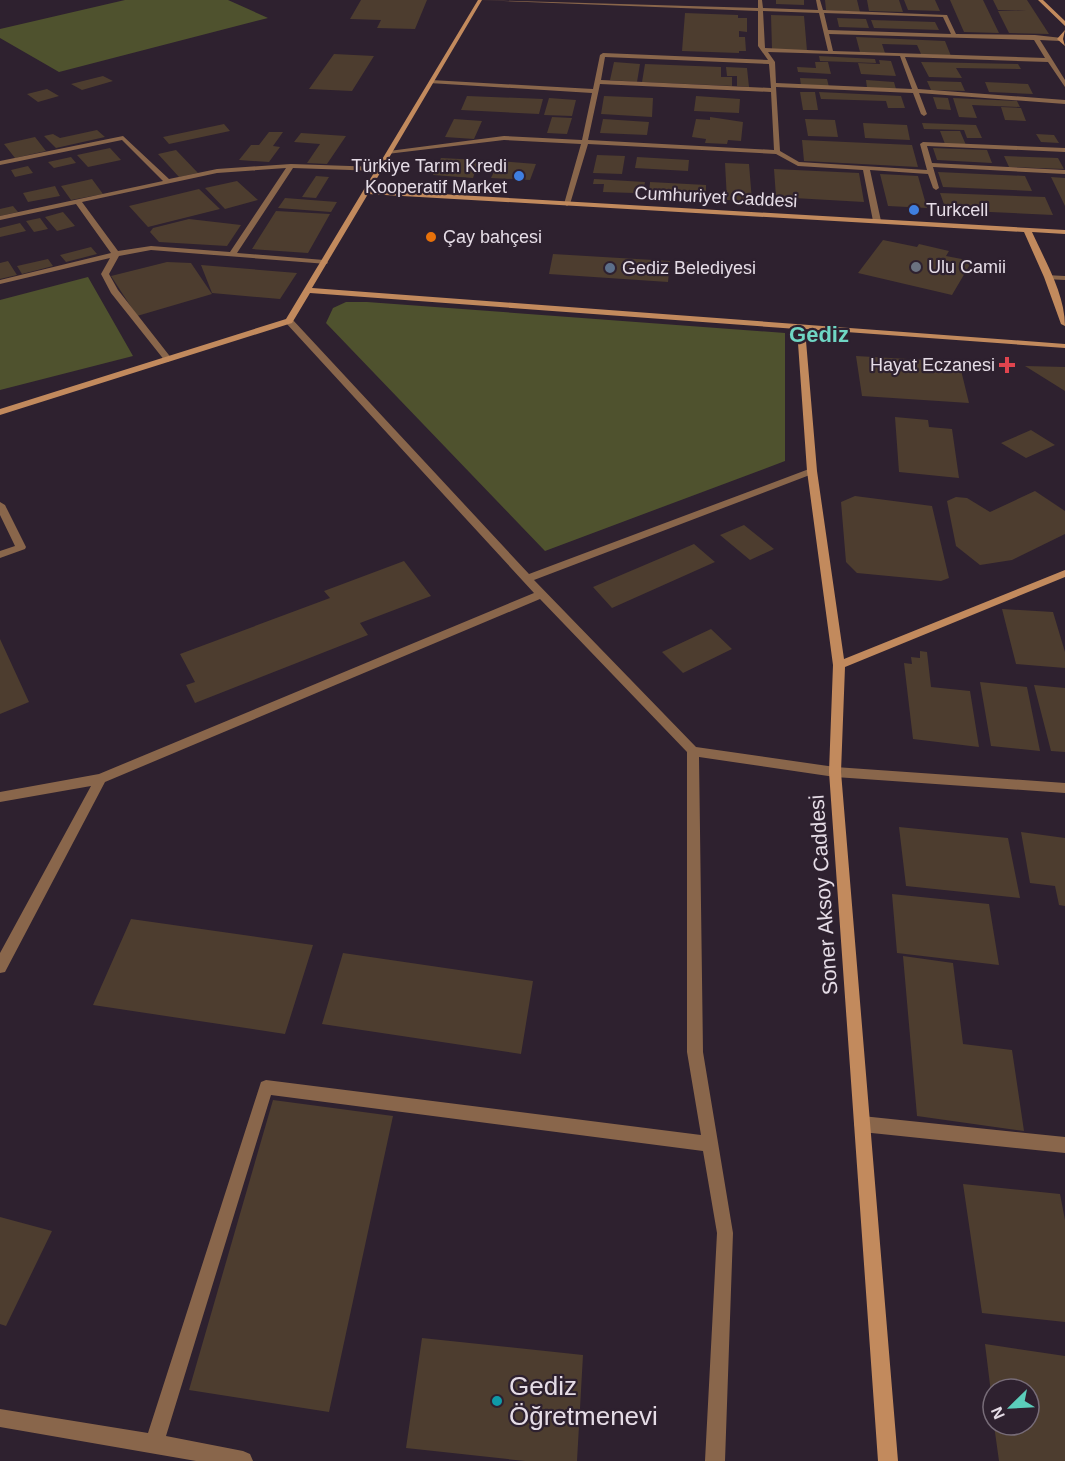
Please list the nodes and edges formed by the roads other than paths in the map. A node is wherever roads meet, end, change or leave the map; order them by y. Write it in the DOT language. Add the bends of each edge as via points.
graph roads {
  1 [pos="480,0"];
  2 [pos="760,0"];
  3 [pos="818,0"];
  4 [pos="1040,0"];
  5 [pos="760,10"];
  6 [pos="821,12"];
  7 [pos="1065,24"];
  8 [pos="826,32"];
  9 [pos="1065,32"];
  10 [pos="954,35"];
  11 [pos="1035,37"];
  12 [pos="1060,39"];
  13 [pos="1065,44"];
  14 [pos="765,50"];
  15 [pos="831,52"];
  16 [pos="902,55"];
  17 [pos="1050,60"];
  18 [pos="772,62"];
  19 [pos="431,82"];
  20 [pos="597,82"];
  21 [pos="1065,86"];
  22 [pos="774,87"];
  23 [pos="596,91"];
  24 [pos="916,91"];
  25 [pos="1065,102"];
  26 [pos="924,114"];
  27 [pos="585,142"];
  28 [pos="1065,150"];
  29 [pos="777,152"];
  30 [pos="389,153"];
  31 [pos="0,163"];
  32 [pos="291,166"];
  33 [pos="866,168"];
  34 [pos="930,168"];
  35 [pos="379,169"];
  36 [pos="1065,172"];
  37 [pos="167,181"];
  38 [pos="936,189"];
  39 [pos="365,192"];
  40 [pos="78,201"];
  41 [pos="567,204"];
  42 [pos="0,218"];
  43 [pos="877,221"];
  44 [pos="1027,230"];
  45 [pos="1065,232"];
  46 [pos="116,254"];
  47 [pos="232,255"];
  48 [pos="324,262"];
  49 [pos="1048,277"];
  50 [pos="1065,278"];
  51 [pos="0,282"];
  52 [pos="307,290"];
  53 [pos="289,321"];
  54 [pos="1065,324"];
  55 [pos="801,327"];
  56 [pos="1065,346"];
  57 [pos="168,359"];
  58 [pos="0,412"];
  59 [pos="812,471"];
  60 [pos="0,505"];
  61 [pos="0,543"];
  62 [pos="21,547"];
  63 [pos="0,555"];
  64 [pos="1065,573"];
  65 [pos="527,579"];
  66 [pos="542,594"];
  67 [pos="839,665"];
  68 [pos="693,751"];
  69 [pos="835,772"];
  70 [pos="101,779"];
  71 [pos="1065,788"];
  72 [pos="0,797"];
  73 [pos="0,967"];
  74 [pos="862,1124"];
  75 [pos="710,1144"];
  76 [pos="1065,1144"];
  77 [pos="0,1418"];
  78 [pos="154,1443"];
  79 [pos="242,1461"];
  80 [pos="715,1461"];
  81 [pos="888,1461"];
  1 -- 5 [label="street"];
  1 -- 19 [label="street"];
  2 -- 5 [label="street"];
  3 -- 6 [label="street"];
  4 -- 7 [label="street"];
  5 -- 6 [label="street"];
  5 -- 14 [label="street" via="761,46"];
  6 -- 8 [label="street"];
  6 -- 10 [label="street" via="945,16"];
  8 -- 10 [label="street"];
  8 -- 15 [label="street"];
  9 -- 12 [label="street"];
  10 -- 11 [label="street"];
  11 -- 12 [label="street"];
  11 -- 17 [label="street"];
  12 -- 13 [label="street"];
  14 -- 15 [label="street"];
  14 -- 18 [label="street"];
  15 -- 16 [label="street"];
  16 -- 17 [label="street"];
  16 -- 24 [label="street"];
  17 -- 21 [label="street"];
  18 -- 20 [label="street" via="603,55"];
  18 -- 22 [label="street"];
  19 -- 23 [label="street"];
  19 -- 30 [label="street"];
  20 -- 22 [label="street"];
  20 -- 23 [label="street"];
  22 -- 24 [label="street"];
  22 -- 29 [label="street"];
  23 -- 27 [label="street"];
  24 -- 25 [label="street"];
  24 -- 26 [label="street"];
  27 -- 29 [label="street"];
  27 -- 30 [label="street" via="504,138"];
  27 -- 41 [label="street"];
  28 -- 34 [label="street" via="923,144"];
  29 -- 33 [label="street" via="798,164"];
  30 -- 35 [label="street"];
  31 -- 37 [label="street" via="123,138"];
  32 -- 35 [label="street"];
  32 -- 37 [label="street" via="217,171"];
  32 -- 47 [label="street"];
  33 -- 34 [label="street"];
  33 -- 43 [label="street"];
  34 -- 36 [label="street"];
  34 -- 38 [label="street"];
  35 -- 39 [label="street"];
  37 -- 40 [label="street"];
  39 -- 41 [label="street, Cumhuriyet Caddesi"];
  39 -- 48 [label="street"];
  40 -- 42 [label="street"];
  40 -- 46 [label="street"];
  41 -- 43 [label="street, Cumhuriyet Caddesi"];
  43 -- 44 [label="street, Cumhuriyet Caddesi"];
  44 -- 45 [label="street, Cumhuriyet Caddesi"];
  44 -- 49 [label="street"];
  46 -- 47 [label="street" via="151,248"];
  46 -- 51 [label="street"];
  46 -- 57 [label="street" via="105,274"];
  47 -- 48 [label="street"];
  48 -- 52 [label="street"];
  49 -- 50 [label="street"];
  49 -- 54 [label="street"];
  52 -- 53 [label="street"];
  52 -- 55 [label="street"];
  53 -- 57 [label="street"];
  53 -- 65 [label="street"];
  55 -- 56 [label="street"];
  55 -- 59 [label="street, Soner Aksoy Caddesi"];
  57 -- 58 [label="street"];
  59 -- 65 [label="street"];
  59 -- 67 [label="street, Soner Aksoy Caddesi"];
  60 -- 62 [label="street"];
  61 -- 62 [label="street"];
  62 -- 63 [label="street"];
  64 -- 67 [label="street"];
  65 -- 66 [label="street"];
  66 -- 68 [label="street"];
  66 -- 70 [label="street"];
  67 -- 69 [label="street, Soner Aksoy Caddesi"];
  68 -- 69 [label="street"];
  68 -- 75 [label="street" via="695,1052"];
  69 -- 71 [label="street"];
  69 -- 74 [label="street, Soner Aksoy Caddesi"];
  70 -- 72 [label="street"];
  70 -- 73 [label="street"];
  74 -- 76 [label="street"];
  74 -- 81 [label="street, Soner Aksoy Caddesi"];
  75 -- 78 [label="street" via="266,1087"];
  75 -- 80 [label="street" via="725,1233"];
  77 -- 78 [label="street"];
  78 -- 79 [label="street"];
}
